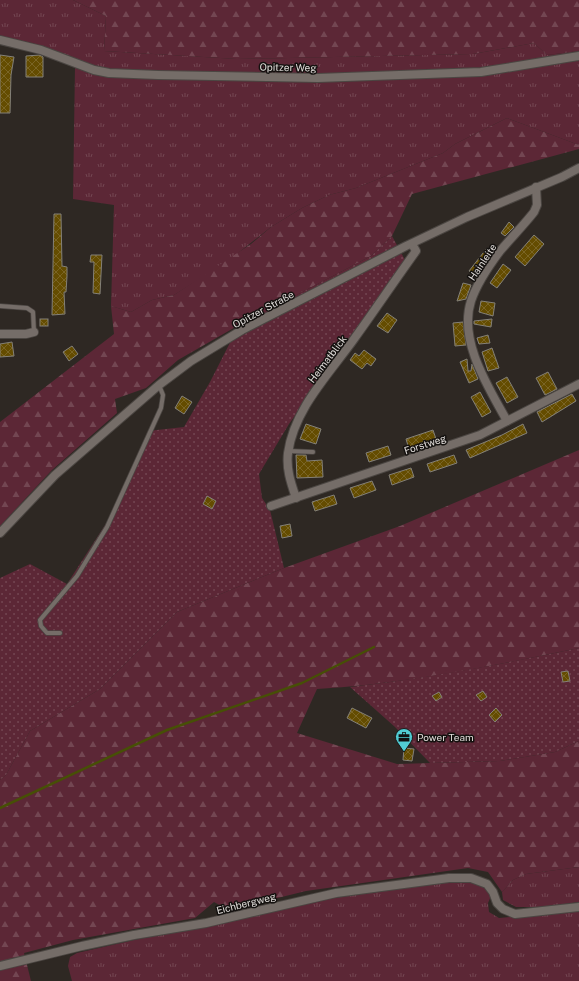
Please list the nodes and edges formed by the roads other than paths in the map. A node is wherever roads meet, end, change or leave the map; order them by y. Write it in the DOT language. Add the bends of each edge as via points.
graph roads {
  1 [pos="0,40"];
  2 [pos="579,56"];
  3 [pos="579,168"];
  4 [pos="536,187"];
  5 [pos="412,244"];
  6 [pos="0,306"];
  7 [pos="34,332"];
  8 [pos="0,334"];
  9 [pos="579,384"];
  10 [pos="160,386"];
  11 [pos="508,421"];
  12 [pos="289,452"];
  13 [pos="313,452"];
  14 [pos="296,498"];
  15 [pos="271,506"];
  16 [pos="0,533"];
  17 [pos="60,632"];
  18 [pos="579,907"];
  19 [pos="0,966"];
  1 -- 2 [label="street, Opitzer Weg" via="41,50 87,69 109,73 158,75 318,78 481,72"];
  3 -- 4 [label="street, Opitzer Straße"];
  4 -- 5 [label="street, Opitzer Straße"];
  4 -- 11 [label="street, Hainleite" via="537,205 534,212 501,250 484,275 470,303 468,326 476,363"];
  5 -- 10 [label="street, Opitzer Straße" via="242,330 191,361"];
  5 -- 12 [label="street, Heimatblick" via="416,251 312,396 295,425"];
  6 -- 7 [label="lane" via="27,308 33,312"];
  7 -- 8 [label="street"];
  9 -- 11 [label="street, Forstweg"];
  10 -- 16 [label="street, Opitzer Straße" via="55,476"];
  10 -- 17 [label="lane" via="163,395 161,408 108,527 77,576 40,620 47,633"];
  11 -- 14 [label="street, Forstweg" via="453,446"];
  12 -- 13 [label="lane"];
  12 -- 14 [label="street, Heimatblick" via="288,474"];
  14 -- 15 [label="street, Forstweg"];
  18 -- 19 [label="street, Eichbergweg" via="515,914 497,903 487,884 471,878 450,878 336,893 206,923 82,946"];
}
